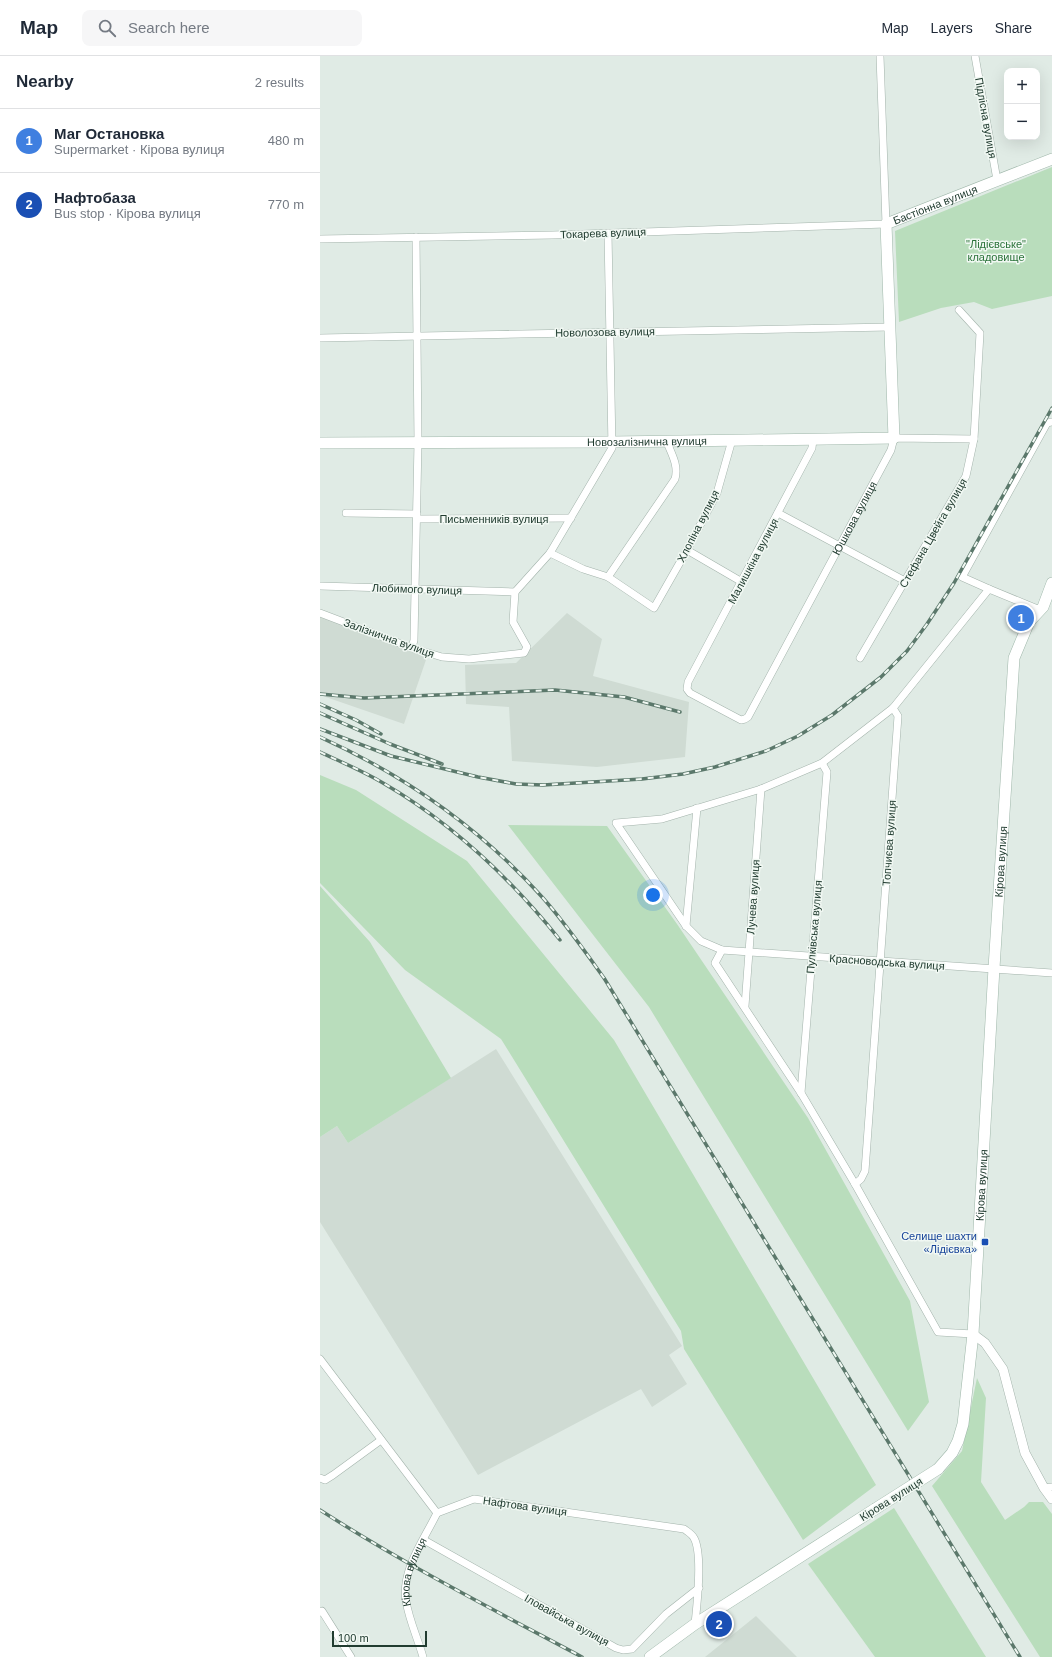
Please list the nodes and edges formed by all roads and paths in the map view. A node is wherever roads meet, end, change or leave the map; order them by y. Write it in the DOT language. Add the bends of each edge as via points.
graph roads {
  1 [pos="880,56"];
  2 [pos="975,56"];
  3 [pos="1052,159"];
  4 [pos="997,180"];
  5 [pos="886,224"];
  6 [pos="608,233"];
  7 [pos="416,237"];
  8 [pos="320,239"];
  9 [pos="960,310"];
  10 [pos="890,327"];
  11 [pos="611,332"];
  12 [pos="417,336"];
  13 [pos="320,338"];
  14 [pos="1052,422"];
  15 [pos="894,438"];
  16 [pos="813,439"];
  17 [pos="974,439"];
  18 [pos="666,440"];
  19 [pos="732,440"];
  20 [pos="418,442"];
  21 [pos="614,442"];
  22 [pos="320,443"];
  23 [pos="346,513"];
  24 [pos="778,513"];
  25 [pos="417,516"];
  26 [pos="571,518"];
  27 [pos="839,546"];
  28 [pos="687,550"];
  29 [pos="550,553"];
  30 [pos="608,577"];
  31 [pos="742,582"];
  32 [pos="905,582"];
  33 [pos="1052,584"];
  34 [pos="320,586"];
  35 [pos="416,588"];
  36 [pos="989,589"];
  37 [pos="515,592"];
  38 [pos="1045,608"];
  39 [pos="320,613"];
  40 [pos="412,648"];
  41 [pos="860,658"];
  42 [pos="688,682"];
  43 [pos="893,708"];
  44 [pos="822,763"];
  45 [pos="761,789"];
  46 [pos="697,808"];
  47 [pos="686,926"];
  48 [pos="722,950"];
  49 [pos="749,952"];
  50 [pos="812,956"];
  51 [pos="880,961"];
  52 [pos="994,968"];
  53 [pos="1052,973"];
  54 [pos="745,1006"];
  55 [pos="801,1093"];
  56 [pos="855,1184"];
  57 [pos="973,1334"];
  58 [pos="320,1359"];
  59 [pos="381,1440"];
  60 [pos="320,1478"];
  61 [pos="1048,1488"];
  62 [pos="1052,1499"];
  63 [pos="437,1513"];
  64 [pos="424,1540"];
  65 [pos="699,1588"];
  66 [pos="320,1612"];
  67 [pos="695,1624"];
  68 [pos="351,1657"];
  69 [pos="423,1657"];
  70 [pos="650,1657"];
  1 -- 5 [label="street, Бастіонна вулиця"];
  2 -- 4 [label="street, Підлісна вулиця"];
  3 -- 4 [label="main road, Бастіонна вулиця"];
  4 -- 5 [label="main road, Бастіонна вулиця"];
  5 -- 6 [label="street, Токарева вулиця"];
  5 -- 10 [label="main road, Юшкова вулиця"];
  6 -- 7 [label="street, Токарева вулиця"];
  6 -- 11 [label="street"];
  7 -- 8 [label="street, Токарева вулиця"];
  7 -- 12 [label="street"];
  9 -- 17 [label="street, Стефана Цвейга вулиця" via="980,333"];
  10 -- 11 [label="street, Новолозова вулиця"];
  10 -- 15 [label="main road, Юшкова вулиця"];
  11 -- 12 [label="street, Новолозова вулиця"];
  11 -- 21 [label="street"];
  12 -- 13 [label="street, Новолозова вулиця"];
  12 -- 20 [label="street"];
  14 -- 36 [label="street" via="1047,424 962,577"];
  15 -- 16 [label="main road, Новозалізнична вулиця"];
  15 -- 17 [label="street, Новозалізнична вулиця"];
  15 -- 27 [label="street, Юшкова вулиця" via="891,450"];
  16 -- 19 [label="main road, Новозалізнична вулиця"];
  16 -- 24 [label="street, Малишкіна вулиця" via="812,448"];
  17 -- 32 [label="street, Стефана Цвейга вулиця" via="966,476"];
  18 -- 19 [label="main road, Новозалізнична вулиця"];
  18 -- 21 [label="main road, Новозалізнична вулиця"];
  18 -- 30 [label="street" via="677,472"];
  19 -- 28 [label="street, Хлопіна вулиця" via="717,493"];
  20 -- 21 [label="main road, Новозалізнична вулиця"];
  20 -- 22 [label="main road, Новозалізнична вулиця"];
  20 -- 25 [label="street"];
  21 -- 26 [label="street" via="610,455"];
  23 -- 25 [label="street, Письменників вулиця"];
  24 -- 27 [label="street"];
  24 -- 31 [label="street, Малишкіна вулиця"];
  25 -- 26 [label="street, Письменників вулиця"];
  25 -- 35 [label="street"];
  26 -- 29 [label="street"];
  27 -- 32 [label="street"];
  27 -- 42 [label="street, Юшкова вулиця" via="745,719 738,719 690,693 687,689"];
  28 -- 30 [label="street, Хлопіна вулиця" via="654,608"];
  28 -- 31 [label="street"];
  29 -- 30 [label="street" via="583,569"];
  29 -- 37 [label="street"];
  31 -- 42 [label="street, Малишкіна вулиця"];
  32 -- 41 [label="street, Стефана Цвейга вулиця"];
  33 -- 38 [label="main road, Кірова вулиця"];
  34 -- 35 [label="street, Любимого вулиця"];
  35 -- 37 [label="street, Любимого вулиця"];
  35 -- 40 [label="street"];
  36 -- 38 [label="street"];
  36 -- 43 [label="street"];
  37 -- 40 [label="street, Залізнична вулиця" via="513,622 527,647 524,653 469,659 442,657"];
  38 -- 52 [label="main road, Кірова вулиця" via="1029,622 1014,658"];
  39 -- 40 [label="street, Залізнична вулиця"];
  43 -- 44 [label="street"];
  43 -- 51 [label="street, Топчиєва вулиця" via="898,716"];
  44 -- 45 [label="street"];
  44 -- 50 [label="street, Пулківська вулиця" via="827,772"];
  45 -- 46 [label="street"];
  45 -- 49 [label="street, Лучева вулиця"];
  46 -- 47 [label="street"];
  46 -- 47 [label="street, Красноводська вулиця" via="662,819 616,823"];
  47 -- 48 [label="street, Красноводська вулиця" via="701,942"];
  48 -- 49 [label="street, Красноводська вулиця"];
  48 -- 54 [label="street" via="715,963"];
  49 -- 50 [label="street, Красноводська вулиця"];
  49 -- 54 [label="street, Лучева вулиця"];
  50 -- 51 [label="street, Красноводська вулиця"];
  50 -- 55 [label="street, Пулківська вулиця"];
  51 -- 52 [label="street, Красноводська вулиця"];
  51 -- 56 [label="street, Топчиєва вулиця" via="865,1170"];
  52 -- 53 [label="street, Красноводська вулиця"];
  52 -- 57 [label="main road, Кірова вулиця"];
  54 -- 55 [label="street"];
  55 -- 56 [label="street"];
  56 -- 57 [label="street" via="938,1332"];
  57 -- 61 [label="street" via="985,1343 1003,1369 1025,1452"];
  57 -- 67 [label="main road, Кірова вулиця, bridge" via="963,1424 952,1453 938,1469"];
  58 -- 59 [label="street"];
  59 -- 60 [label="street" via="325,1480"];
  59 -- 63 [label="street"];
  61 -- 62 [label="street"];
  63 -- 64 [label="street, Кірова вулиця"];
  63 -- 65 [label="street, Нафтова вулиця" via="474,1499 684,1529 693,1536 696,1545"];
  64 -- 65 [label="street, Іловайська вулиця" via="623,1650 632,1649 666,1614"];
  64 -- 69 [label="street, Кірова вулиця" via="406,1577 406,1601"];
  65 -- 67 [label="street, Нафтова вулиця"];
  66 -- 68 [label="street" via="322,1611"];
  67 -- 70 [label="main road, Кірова вулиця"];
}
